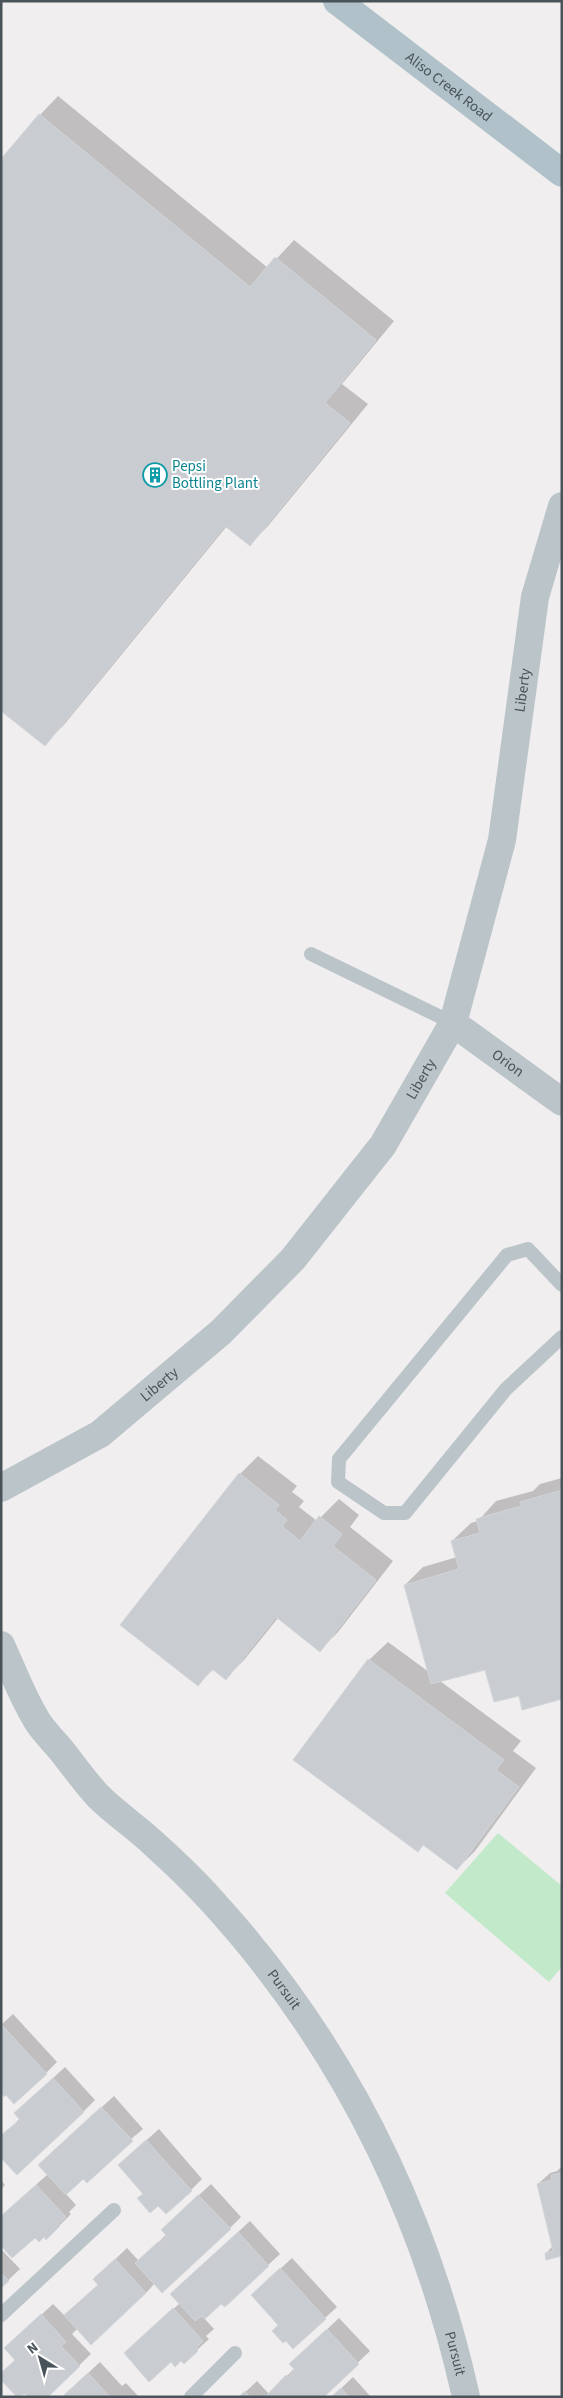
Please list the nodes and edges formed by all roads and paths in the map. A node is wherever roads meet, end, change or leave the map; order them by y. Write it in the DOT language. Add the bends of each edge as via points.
graph roads {
  1 [pos="337,1"];
  2 [pos="562,173"];
  3 [pos="562,506"];
  4 [pos="311,954"];
  5 [pos="453,1023"];
  6 [pos="562,1102"];
  7 [pos="562,1285"];
  8 [pos="562,1337"];
  9 [pos="1,1488"];
  10 [pos="1,1645"];
  11 [pos="114,2210"];
  12 [pos="1,2315"];
  13 [pos="235,2353"];
  14 [pos="191,2397"];
  15 [pos="466,2397"];
  1 -- 2 [label="main road, Aliso Creek Road"];
  3 -- 5 [label="street, Liberty" via="536,597 502,840"];
  4 -- 5 [label="lane"];
  5 -- 6 [label="street, Orion"];
  5 -- 9 [label="street, Liberty" via="383,1145 293,1259 220,1332 100,1434"];
  7 -- 8 [label="lane" via="528,1250 507,1255 339,1459 338,1482 384,1513 405,1513 506,1389"];
  10 -- 15 [label="street, Pursuit" via="36,1720 99,1796 154,1843 236,1928 275,1976 332,2059 380,2144 414,2221 439,2292"];
  11 -- 12 [label="lane"];
  13 -- 14 [label="lane"];
}
